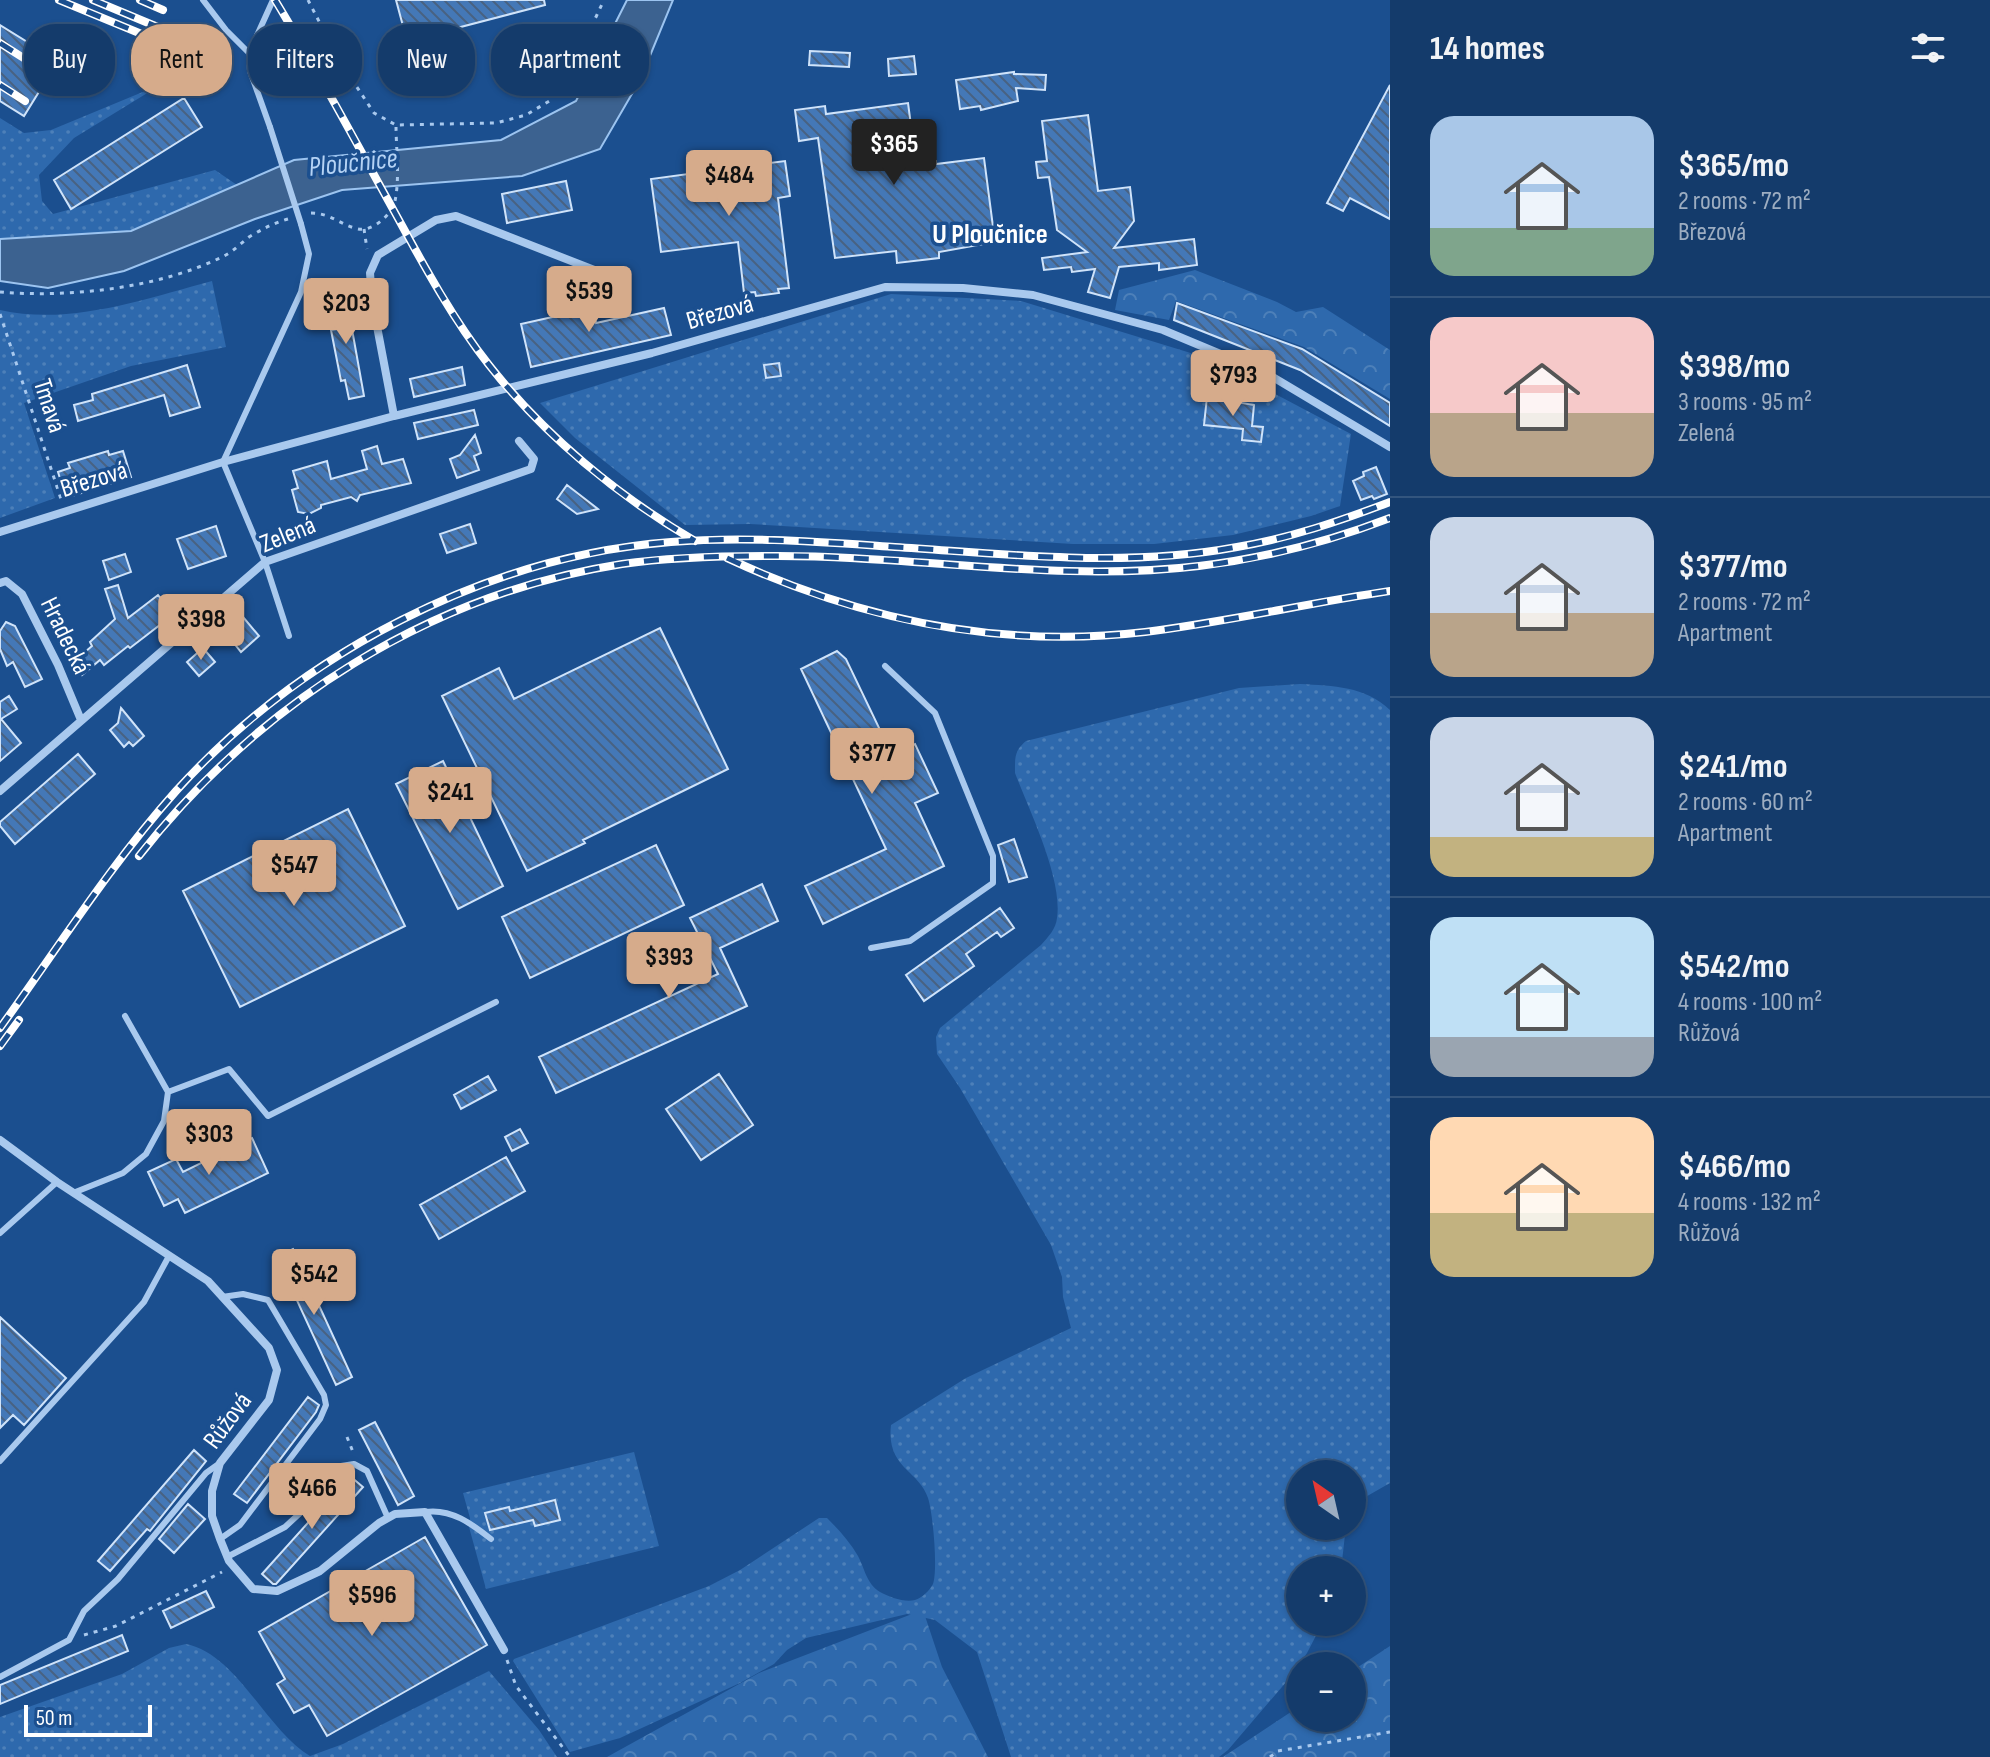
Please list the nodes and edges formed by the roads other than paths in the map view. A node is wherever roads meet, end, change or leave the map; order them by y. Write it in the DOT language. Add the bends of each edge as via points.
graph roads {
  1 [pos="203,0"];
  2 [pos="273,0"];
  3 [pos="262,24"];
  4 [pos="248,52"];
  5 [pos="259,96"];
  6 [pos="602,273"];
  7 [pos="394,416"];
  8 [pos="519,441"];
  9 [pos="1390,447"];
  10 [pos="223,462"];
  11 [pos="0,532"];
  12 [pos="265,562"];
  13 [pos="0,583"];
  14 [pos="289,636"];
  15 [pos="885,666"];
  16 [pos="81,720"];
  17 [pos="0,791"];
  18 [pos="871,948"];
  19 [pos="496,1002"];
  20 [pos="125,1016"];
  21 [pos="168,1092"];
  22 [pos="0,1140"];
  23 [pos="57,1182"];
  24 [pos="73,1193"];
  25 [pos="0,1233"];
  26 [pos="169,1256"];
  27 [pos="222,1297"];
  28 [pos="0,1461"];
  29 [pos="220,1463"];
  30 [pos="425,1512"];
  31 [pos="388,1518"];
  32 [pos="220,1539"];
  33 [pos="491,1539"];
  34 [pos="229,1559"];
  35 [pos="504,1650"];
  36 [pos="0,1677"];
  1 -- 4 [label="lane"];
  2 -- 3 [label="lane"];
  5 -- 10 [label="lane, bridge" via="309,254 301,292"];
  6 -- 7 [label="street" via="456,216 436,220 378,255 370,273 372,300"];
  7 -- 9 [label="street, Březová" via="652,353 885,287 963,288 1033,295 1163,330 1266,373"];
  7 -- 10 [label="street, Březová"];
  8 -- 12 [label="street, Zelená" via="534,459 531,469"];
  10 -- 11 [label="street, Březová"];
  10 -- 12 [label="lane"];
  12 -- 14 [label="lane"];
  12 -- 16 [label="street, Zelená"];
  13 -- 16 [label="street, Hradecká" via="6,581 22,594"];
  15 -- 18 [label="lane" via="935,713 993,856 993,883 910,941"];
  16 -- 17 [label="street, Zelená"];
  19 -- 21 [label="lane" via="268,1116 229,1069"];
  20 -- 21 [label="lane"];
  21 -- 24 [label="lane" via="164,1121 146,1154 123,1173"];
  22 -- 23 [label="street, Růžová"];
  23 -- 24 [label="street, Růžová"];
  23 -- 25 [label="lane"];
  24 -- 26 [label="street, Růžová"];
  26 -- 27 [label="street, Růžová" via="208,1281"];
  26 -- 28 [label="lane" via="144,1302"];
  27 -- 29 [label="street, Růžová" via="269,1348 277,1370 269,1400"];
  27 -- 32 [label="lane" via="243,1294 268,1300 326,1405 240,1525"];
  29 -- 32 [label="street, Růžová" via="212,1491 212,1516"];
  29 -- 36 [label="lane" via="84,1611 69,1640"];
  30 -- 31 [label="street, Růžová"];
  30 -- 33 [label="lane" via="438,1510 469,1522"];
  30 -- 35 [label="street"];
  31 -- 34 [label="street, Růžová" via="320,1571 277,1591 253,1589"];
  31 -- 34 [label="lane" via="367,1471 354,1464 341,1466 285,1527"];
  32 -- 34 [label="street, Růžová"];
}
